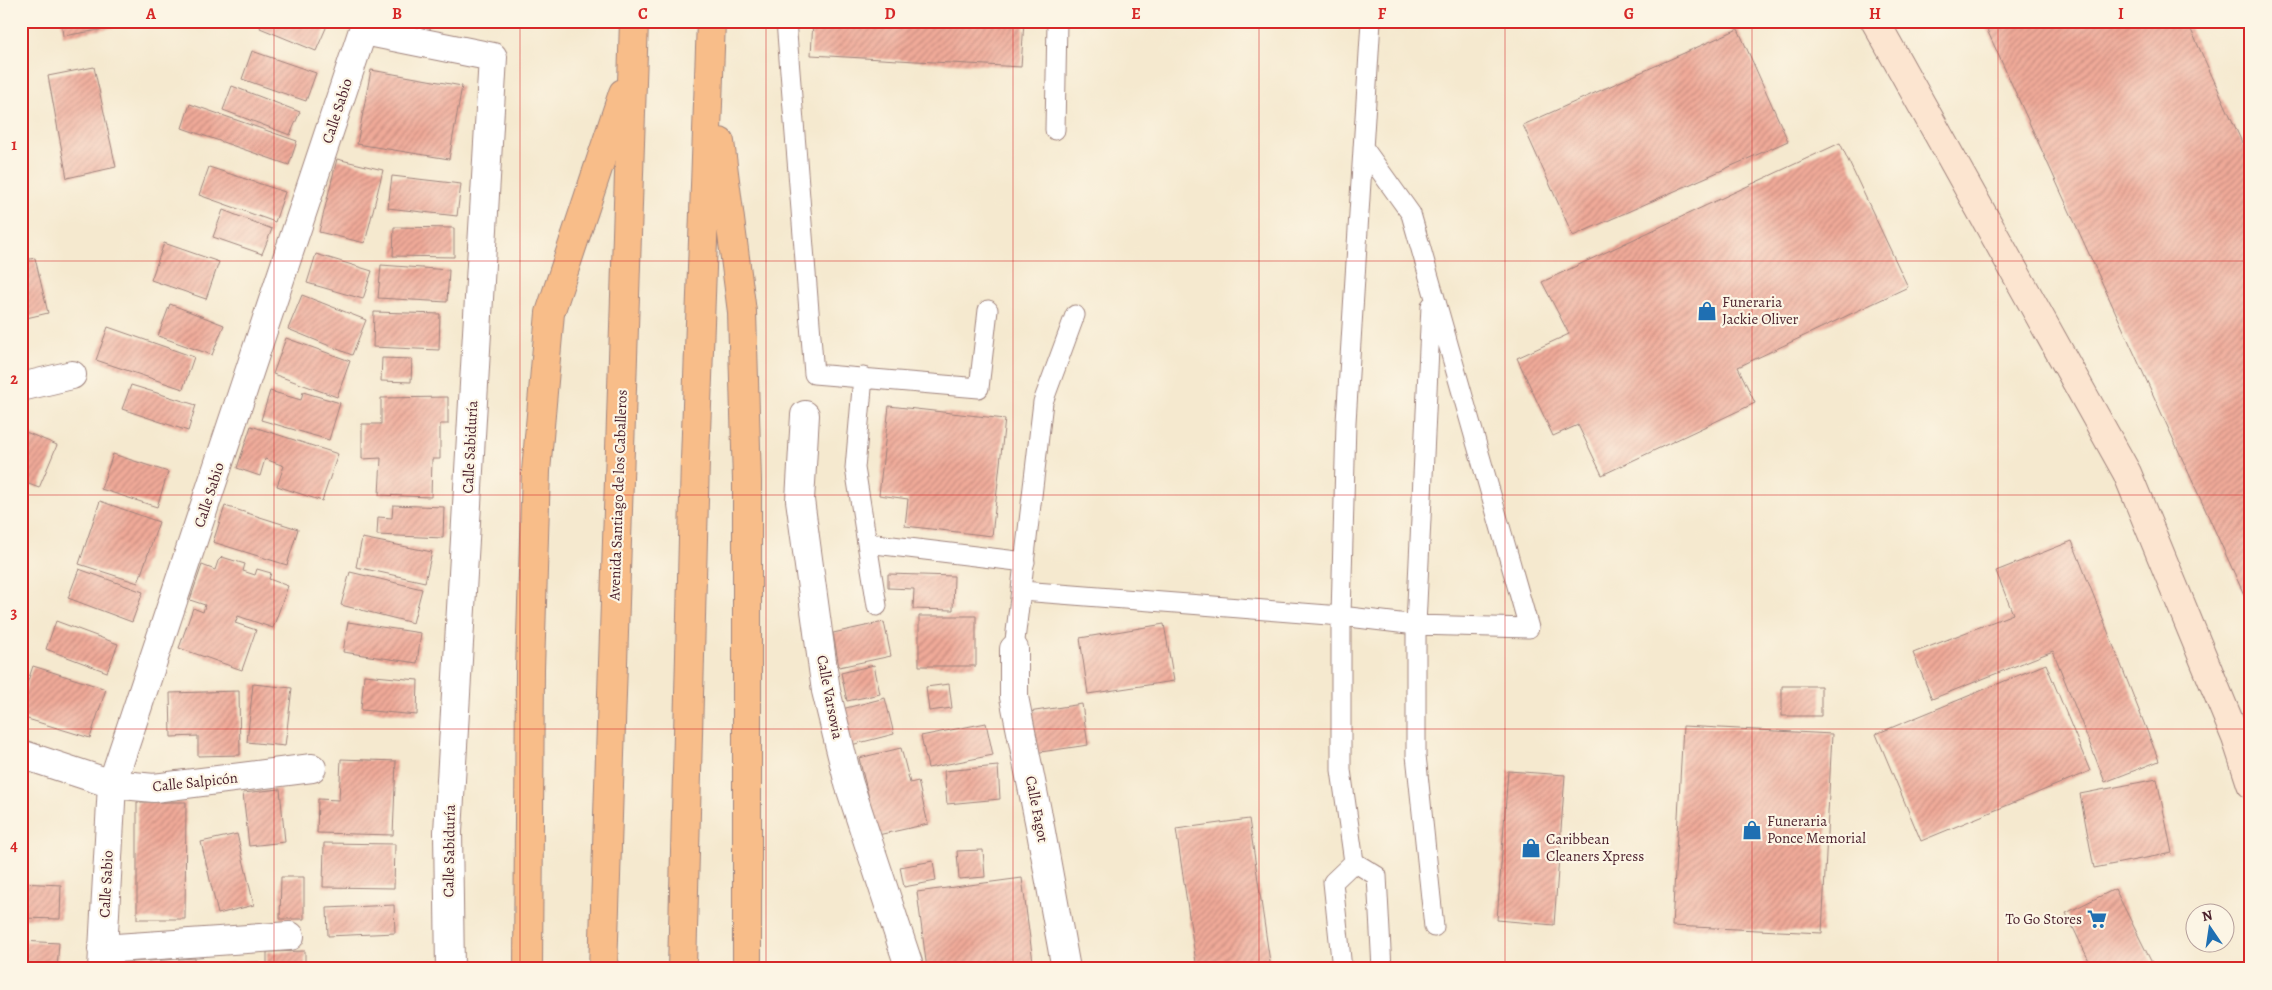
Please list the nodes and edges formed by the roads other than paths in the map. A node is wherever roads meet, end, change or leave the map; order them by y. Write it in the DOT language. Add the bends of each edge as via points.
graph roads {
  1 [pos="634,21"];
  2 [pos="711,21"];
  3 [pos="786,21"];
  4 [pos="1057,21"];
  5 [pos="1371,21"];
  6 [pos="1875,21"];
  7 [pos="365,26"];
  8 [pos="633,63"];
  9 [pos="709,64"];
  10 [pos="1055,130"];
  11 [pos="1363,147"];
  12 [pos="1431,290"];
  13 [pos="988,310"];
  14 [pos="1075,315"];
  15 [pos="72,375"];
  16 [pos="863,377"];
  17 [pos="21,387"];
  18 [pos="805,415"];
  19 [pos="867,543"];
  20 [pos="1025,562"];
  21 [pos="1022,591"];
  22 [pos="877,606"];
  23 [pos="1341,616"];
  24 [pos="1416,625"];
  25 [pos="1014,649"];
  26 [pos="21,754"];
  27 [pos="312,768"];
  28 [pos="112,784"];
  29 [pos="2251,784"];
  30 [pos="1354,862"];
  31 [pos="1434,927"];
  32 [pos="290,936"];
  33 [pos="102,959"];
  34 [pos="450,969"];
  35 [pos="528,969"];
  36 [pos="603,969"];
  37 [pos="682,969"];
  38 [pos="747,969"];
  39 [pos="910,969"];
  40 [pos="1066,969"];
  41 [pos="1342,969"];
  42 [pos="1382,969"];
  1 -- 8 [label="highway, Avenida Santiago de los Caballeros"];
  2 -- 9 [label="highway"];
  3 -- 16 [label="lane" via="814,374"];
  4 -- 10 [label="lane"];
  5 -- 11 [label="lane"];
  6 -- 29 [label="street" via="2127,472 2236,738"];
  7 -- 28 [label="street, Calle Sabio"];
  7 -- 34 [label="street, Calle Sabiduría" via="493,57 448,832"];
  8 -- 35 [label="highway" via="550,313 536,471 530,669"];
  8 -- 36 [label="highway, Avenida Santiago de los Caballeros"];
  9 -- 37 [label="highway"];
  9 -- 38 [label="highway" via="742,312 747,482"];
  11 -- 12 [label="lane" via="1411,214"];
  11 -- 23 [label="lane" via="1346,422"];
  12 -- 24 [label="lane"];
  12 -- 24 [label="lane" via="1529,628"];
  13 -- 16 [label="lane" via="979,388"];
  14 -- 20 [label="lane" via="1044,402"];
  15 -- 17 [label="street"];
  16 -- 19 [label="lane" via="855,468"];
  18 -- 39 [label="street, Calle Varsovia" via="800,500 826,691 849,784"];
  19 -- 20 [label="lane"];
  19 -- 22 [label="lane"];
  20 -- 21 [label="lane"];
  21 -- 23 [label="lane"];
  21 -- 25 [label="lane"];
  23 -- 24 [label="lane"];
  23 -- 30 [label="lane" via="1342,770"];
  24 -- 31 [label="lane" via="1416,755"];
  25 -- 40 [label="street, Calle Fagot" via="1014,697"];
  26 -- 28 [label="street, Calle Salpicón"];
  27 -- 28 [label="street, Calle Salpicón" via="154,788"];
  28 -- 33 [label="street, Calle Sabio"];
  30 -- 41 [label="lane" via="1333,882"];
  30 -- 42 [label="lane" via="1376,876"];
  32 -- 33 [label="street"];
}
